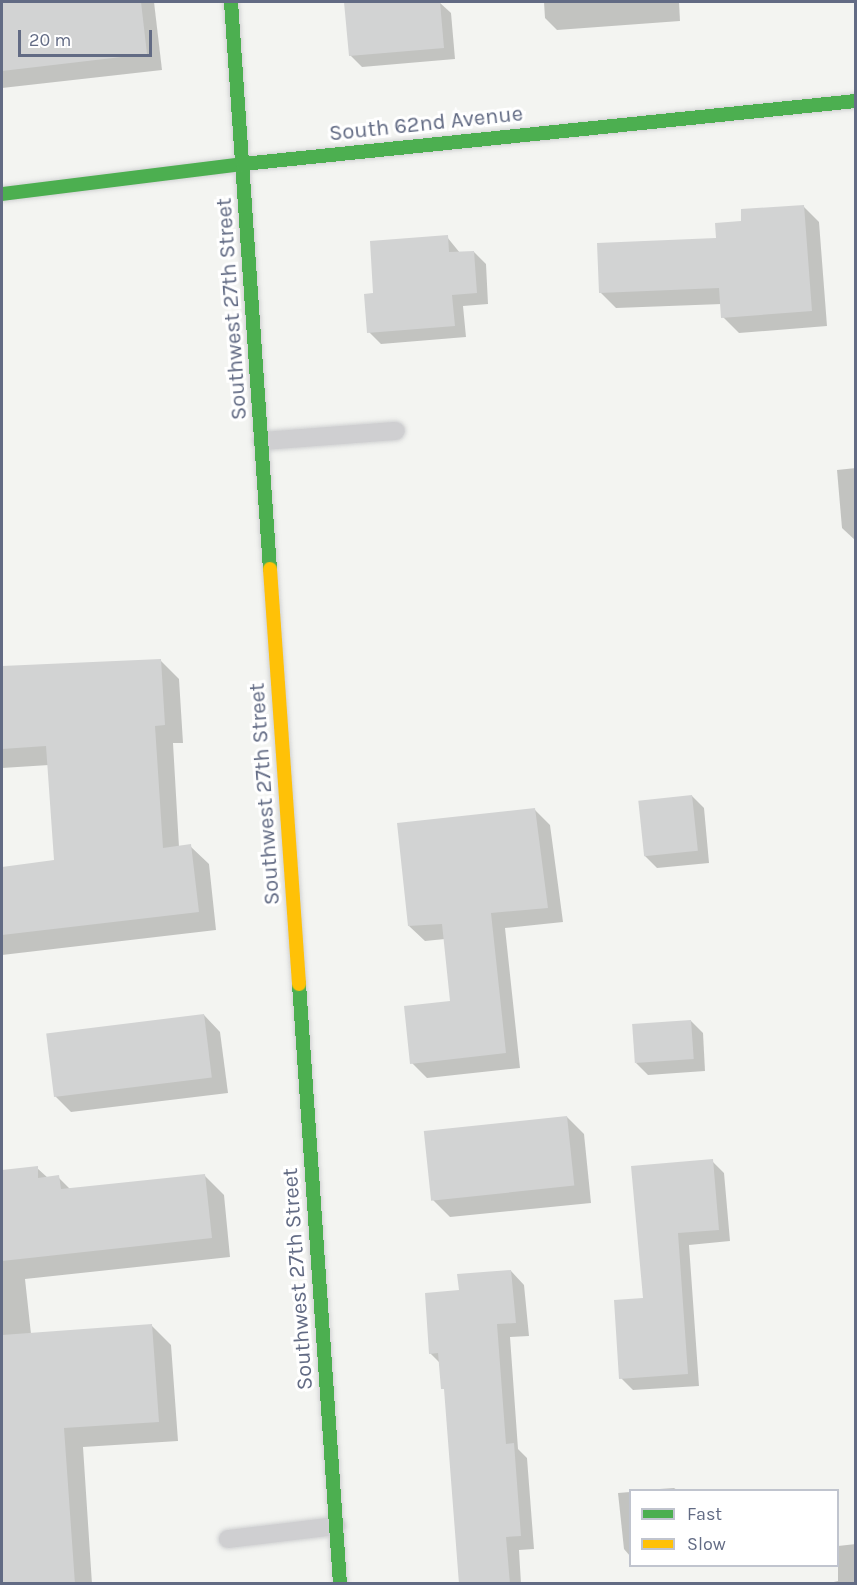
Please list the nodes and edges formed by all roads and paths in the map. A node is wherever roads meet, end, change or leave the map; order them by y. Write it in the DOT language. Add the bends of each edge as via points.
graph roads {
  1 [pos="231,2"];
  2 [pos="855,101"];
  3 [pos="243,164"];
  4 [pos="2,194"];
  5 [pos="396,430"];
  6 [pos="262,441"];
  7 [pos="336,1526"];
  8 [pos="228,1539"];
  9 [pos="340,1584"];
  1 -- 3 [label="street, Southwest 27th Street"];
  2 -- 3 [label="street, South 62nd Avenue"];
  3 -- 4 [label="street, South 62nd Avenue"];
  3 -- 6 [label="street, Southwest 27th Street"];
  5 -- 6 [label="lane"];
  6 -- 7 [label="street, Southwest 27th Street"];
  7 -- 8 [label="lane"];
  7 -- 9 [label="street, Southwest 27th Street"];
}
